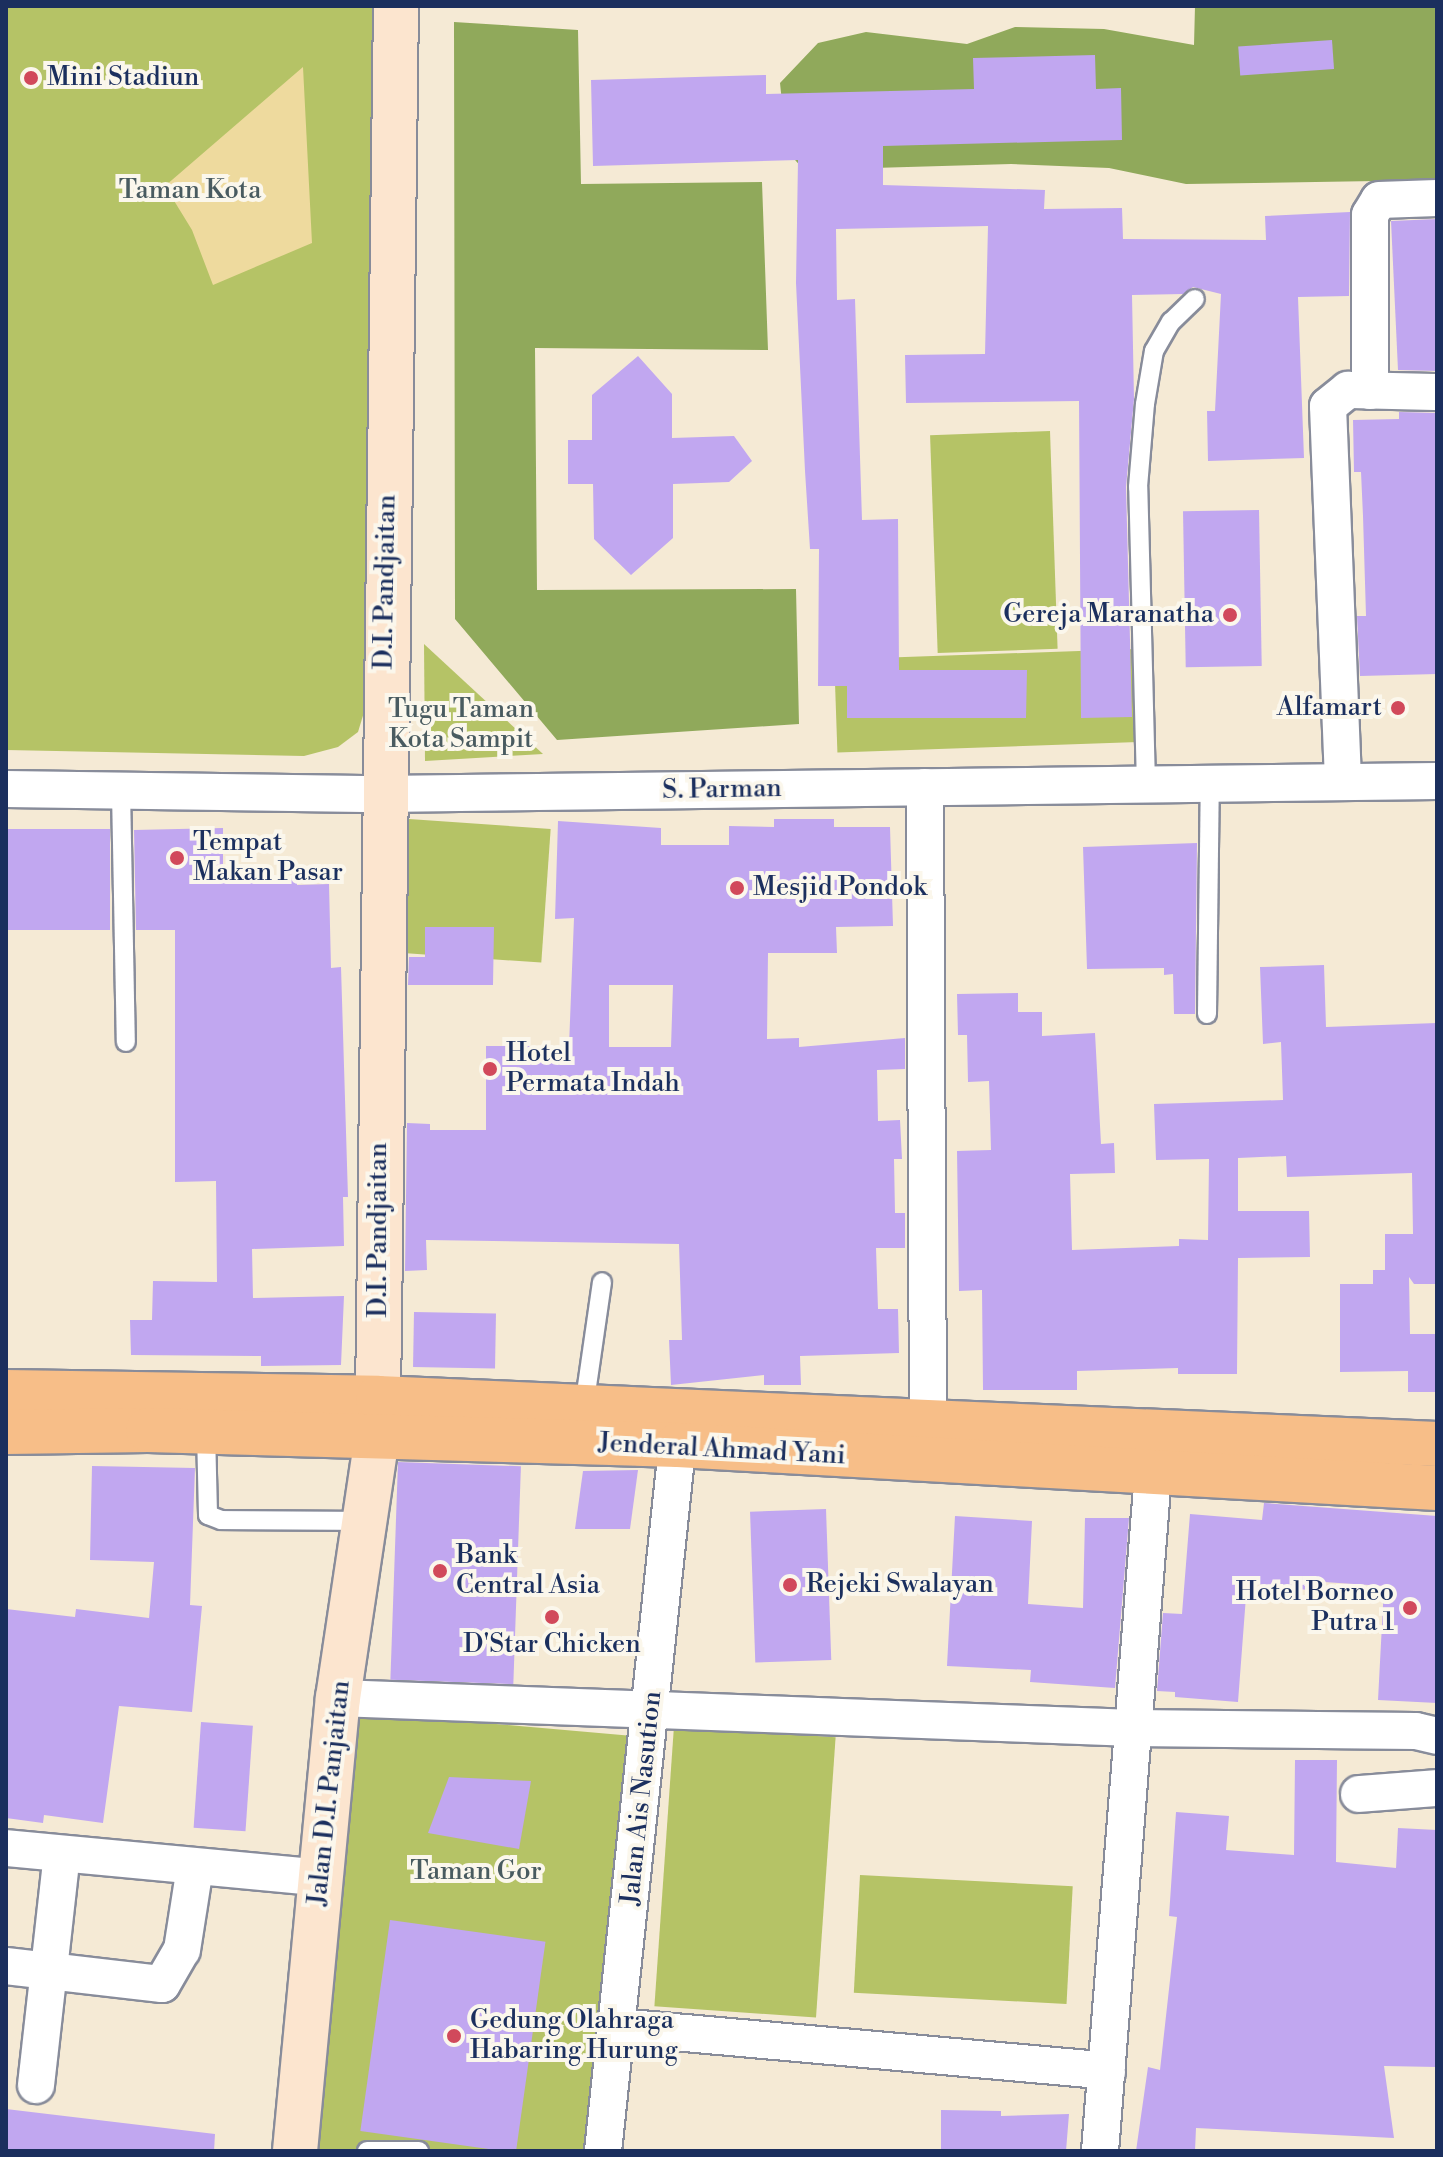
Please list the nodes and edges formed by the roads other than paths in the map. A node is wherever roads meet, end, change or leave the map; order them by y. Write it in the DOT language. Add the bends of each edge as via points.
graph roads {
  1 [pos="396,6"];
  2 [pos="1437,198"];
  3 [pos="1195,299"];
  4 [pos="1370,391"];
  5 [pos="1437,392"];
  6 [pos="1343,780"];
  7 [pos="1437,781"];
  8 [pos="1210,783"];
  9 [pos="1146,784"];
  10 [pos="925,787"];
  11 [pos="6,789"];
  12 [pos="121,791"];
  13 [pos="382,794"];
  14 [pos="1207,1014"];
  15 [pos="126,1042"];
  16 [pos="602,1282"];
  17 [pos="6,1392"];
  18 [pos="584,1407"];
  19 [pos="378,1417"];
  20 [pos="928,1424"];
  21 [pos="679,1428"];
  22 [pos="6,1432"];
  23 [pos="206,1432"];
  24 [pos="1437,1444"];
  25 [pos="1153,1475"];
  26 [pos="1437,1488"];
  27 [pos="364,1521"];
  28 [pos="338,1698"];
  29 [pos="652,1711"];
  30 [pos="1133,1728"];
  31 [pos="1437,1736"];
  32 [pos="1437,1788"];
  33 [pos="1359,1794"];
  34 [pos="6,1848"];
  35 [pos="62,1854"];
  36 [pos="195,1867"];
  37 [pos="321,1878"];
  38 [pos="6,1966"];
  39 [pos="45,1971"];
  40 [pos="618,2027"];
  41 [pos="1107,2071"];
  42 [pos="36,2085"];
  43 [pos="295,2151"];
  44 [pos="367,2151"];
  45 [pos="419,2151"];
  46 [pos="603,2151"];
  47 [pos="1100,2151"];
  1 -- 13 [label="street, D.I. Pandjaitan"];
  2 -- 4 [label="street" via="1379,200 1370,215"];
  3 -- 9 [label="lane" via="1171,322 1154,351 1145,404 1138,487"];
  4 -- 5 [label="street"];
  4 -- 6 [label="street" via="1342,392 1333,398 1328,414"];
  6 -- 7 [label="street, S. Parman"];
  6 -- 8 [label="street, S. Parman"];
  8 -- 9 [label="street, S. Parman"];
  8 -- 14 [label="lane"];
  9 -- 10 [label="street, S. Parman"];
  10 -- 13 [label="street, S. Parman"];
  10 -- 20 [label="street"];
  11 -- 12 [label="street, S. Parman"];
  12 -- 13 [label="street, S. Parman"];
  12 -- 15 [label="lane"];
  13 -- 19 [label="street, D.I. Pandjaitan"];
  16 -- 18 [label="lane"];
  17 -- 19 [label="highway, Jenderal Ahmad Yani"];
  18 -- 19 [label="highway, Jenderal Ahmad Yani"];
  18 -- 21 [label="highway, Jenderal Ahmad Yani"];
  19 -- 21 [label="highway, Jenderal Ahmad Yani"];
  19 -- 23 [label="highway, Jenderal Ahmad Yani"];
  19 -- 27 [label="street, Jalan D.I. Panjaitan"];
  20 -- 21 [label="highway, Jenderal Ahmad Yani"];
  20 -- 24 [label="highway, Jenderal Ahmad Yani"];
  21 -- 25 [label="highway, Jenderal Ahmad Yani"];
  21 -- 29 [label="street, Jalan Ais Nasution"];
  22 -- 23 [label="highway, Jenderal Ahmad Yani"];
  23 -- 27 [label="lane" via="208,1515 221,1520"];
  25 -- 26 [label="highway, Jenderal Ahmad Yani"];
  25 -- 30 [label="street"];
  27 -- 28 [label="street, Jalan D.I. Panjaitan"];
  28 -- 29 [label="street"];
  28 -- 37 [label="street, Jalan D.I. Panjaitan"];
  29 -- 30 [label="street"];
  29 -- 40 [label="street, Jalan Ais Nasution"];
  30 -- 31 [label="street" via="1416,1731"];
  30 -- 41 [label="street"];
  32 -- 33 [label="street"];
  34 -- 35 [label="street"];
  35 -- 36 [label="street"];
  35 -- 39 [label="street"];
  36 -- 37 [label="street"];
  36 -- 39 [label="street" via="182,1950 162,1984"];
  37 -- 43 [label="street, Jalan D.I. Panjaitan"];
  38 -- 39 [label="street"];
  39 -- 42 [label="street"];
  40 -- 41 [label="street"];
  40 -- 46 [label="street, Jalan Ais Nasution"];
  41 -- 47 [label="street"];
  44 -- 45 [label="lane"];
}
